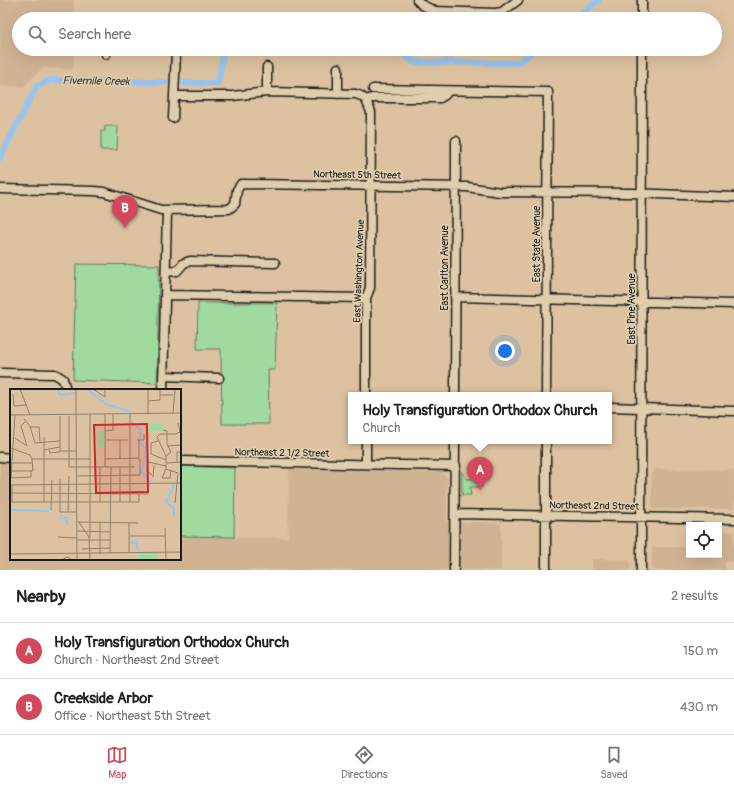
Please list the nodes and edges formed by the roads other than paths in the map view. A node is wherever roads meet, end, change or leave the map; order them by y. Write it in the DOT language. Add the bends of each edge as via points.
graph roads {
  1 [pos="417,0"];
  2 [pos="518,0"];
  3 [pos="642,0"];
  4 [pos="435,12"];
  5 [pos="502,12"];
  6 [pos="642,12"];
  7 [pos="176,56"];
  8 [pos="642,56"];
  9 [pos="267,67"];
  10 [pos="338,68"];
  11 [pos="373,90"];
  12 [pos="448,91"];
  13 [pos="267,92"];
  14 [pos="338,94"];
  15 [pos="174,96"];
  16 [pos="366,100"];
  17 [pos="173,118"];
  18 [pos="456,141"];
  19 [pos="371,186"];
  20 [pos="456,187"];
  21 [pos="0,189"];
  22 [pos="547,192"];
  23 [pos="642,194"];
  24 [pos="734,197"];
  25 [pos="168,210"];
  26 [pos="275,263"];
  27 [pos="166,272"];
  28 [pos="166,296"];
  29 [pos="455,297"];
  30 [pos="366,298"];
  31 [pos="547,299"];
  32 [pos="642,301"];
  33 [pos="734,304"];
  34 [pos="0,373"];
  35 [pos="163,376"];
  36 [pos="220,378"];
  37 [pos="66,389"];
  38 [pos="163,389"];
  39 [pos="366,392"];
  40 [pos="455,392"];
  41 [pos="546,392"];
  42 [pos="612,407"];
  43 [pos="641,408"];
  44 [pos="734,411"];
  45 [pos="366,444"];
  46 [pos="455,444"];
  47 [pos="546,444"];
  48 [pos="0,457"];
  49 [pos="10,458"];
  50 [pos="181,461"];
  51 [pos="366,464"];
  52 [pos="456,466"];
  53 [pos="455,514"];
  54 [pos="546,516"];
  55 [pos="641,517"];
  56 [pos="734,519"];
  57 [pos="454,570"];
  58 [pos="546,570"];
  59 [pos="641,570"];
  1 -- 4 [label="street"];
  2 -- 5 [label="street"];
  3 -- 6 [label="street"];
  7 -- 15 [label="street"];
  8 -- 23 [label="street, East Pine Avenue"];
  9 -- 13 [label="street"];
  10 -- 14 [label="street"];
  11 -- 12 [label="street"];
  12 -- 16 [label="street" via="440,98"];
  12 -- 22 [label="street, East State Avenue" via="548,92"];
  13 -- 14 [label="street"];
  13 -- 15 [label="street" via="232,96"];
  14 -- 16 [label="street" via="356,94"];
  15 -- 17 [label="street"];
  16 -- 19 [label="street, East Washington Avenue" via="371,112"];
  18 -- 20 [label="street, East Carlton Avenue"];
  19 -- 20 [label="street, Northeast 5th Street"];
  19 -- 25 [label="street, Northeast 5th Street" via="241,184 235,204 229,209"];
  19 -- 30 [label="street, East Washington Avenue" via="370,288"];
  20 -- 22 [label="street, Northeast 5th Street" via="500,192"];
  20 -- 29 [label="street, East Carlton Avenue"];
  21 -- 25 [label="street, Northeast 5th Street" via="94,190"];
  22 -- 23 [label="street, Northeast 5th Street"];
  22 -- 31 [label="street, East State Avenue"];
  23 -- 24 [label="street, Northeast 5th Street"];
  23 -- 32 [label="street, East Pine Avenue"];
  25 -- 27 [label="street"];
  26 -- 27 [label="street" via="190,261 177,271"];
  27 -- 28 [label="street"];
  28 -- 30 [label="street"];
  28 -- 35 [label="street"];
  29 -- 31 [label="street"];
  29 -- 40 [label="street, East Carlton Avenue"];
  30 -- 39 [label="street, East Washington Avenue"];
  31 -- 32 [label="street"];
  31 -- 41 [label="street, East State Avenue"];
  32 -- 33 [label="street"];
  32 -- 43 [label="street, East Pine Avenue"];
  34 -- 37 [label="street" via="56,374 63,379"];
  35 -- 36 [label="street"];
  35 -- 38 [label="street"];
  42 -- 43 [label="street"];
  43 -- 44 [label="street"];
  43 -- 55 [label="street, East Pine Avenue"];
  45 -- 51 [label="street"];
  46 -- 52 [label="street"];
  47 -- 54 [label="street"];
  48 -- 49 [label="street"];
  50 -- 51 [label="street, Northeast 2 1/2 Street"];
  51 -- 52 [label="street, Northeast 2 1/2 Street"];
  52 -- 53 [label="street"];
  53 -- 54 [label="street, Northeast 2nd Street"];
  53 -- 57 [label="street"];
  54 -- 55 [label="street, Northeast 2nd Street"];
  54 -- 58 [label="street"];
  55 -- 56 [label="street, Northeast 2nd Street"];
  55 -- 59 [label="street, East Pine Avenue"];
}
